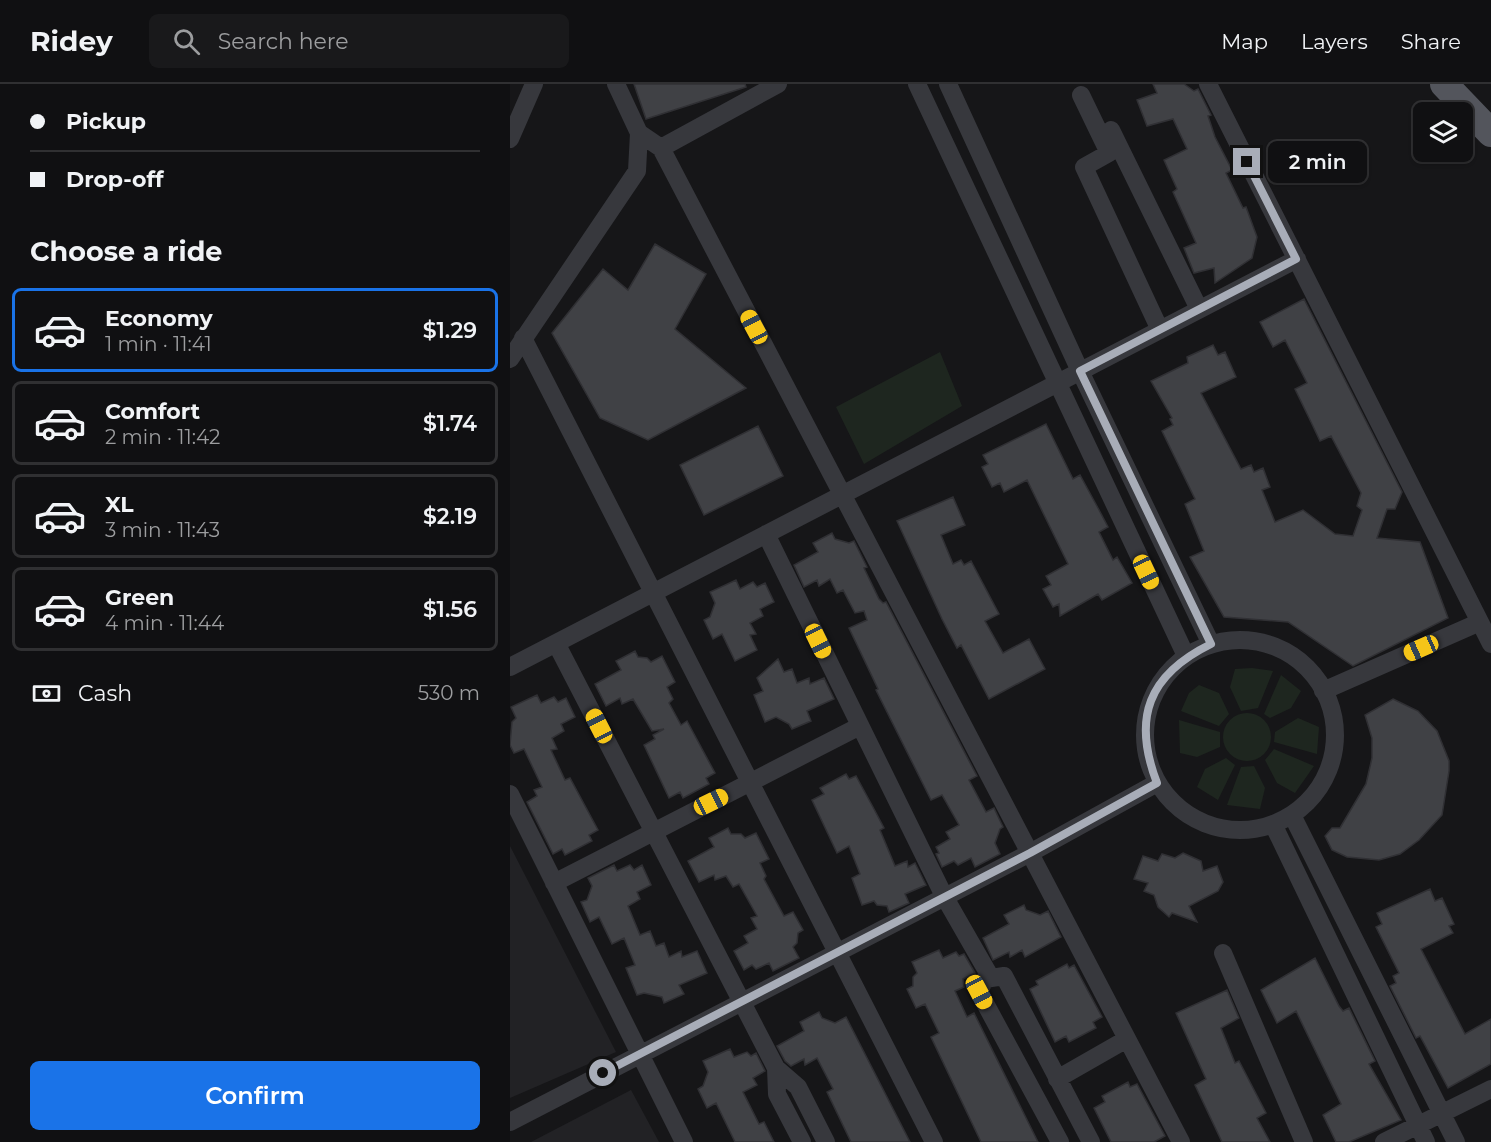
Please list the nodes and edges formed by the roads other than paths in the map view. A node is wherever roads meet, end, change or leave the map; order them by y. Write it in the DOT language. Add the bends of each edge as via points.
graph roads {
  1 [pos="534,84"];
  2 [pos="616,84"];
  3 [pos="778,84"];
  4 [pos="916,84"];
  5 [pos="948,84"];
  6 [pos="1208,84"];
  7 [pos="1444,84"];
  8 [pos="756,90"];
  9 [pos="1081,95"];
  10 [pos="1109,125"];
  11 [pos="639,133"];
  12 [pos="1491,133"];
  13 [pos="510,139"];
  14 [pos="661,148"];
  15 [pos="637,171"];
  16 [pos="673,171"];
  17 [pos="1296,259"];
  18 [pos="1199,309"];
  19 [pos="1160,330"];
  20 [pos="523,338"];
  21 [pos="510,359"];
  22 [pos="1080,371"];
  23 [pos="1056,384"];
  24 [pos="842,495"];
  25 [pos="766,534"];
  26 [pos="653,593"];
  27 [pos="1480,622"];
  28 [pos="556,643"];
  29 [pos="1211,644"];
  30 [pos="1491,644"];
  31 [pos="1186,656"];
  32 [pos="510,667"];
  33 [pos="1323,691"];
  34 [pos="860,726"];
  35 [pos="750,783"];
  36 [pos="1157,783"];
  37 [pos="510,794"];
  38 [pos="1293,817"];
  39 [pos="1273,824"];
  40 [pos="653,831"];
  41 [pos="1030,853"];
  42 [pos="554,883"];
  43 [pos="944,896"];
  44 [pos="1342,913"];
  45 [pos="1323,924"];
  46 [pos="837,952"];
  47 [pos="1223,953"];
  48 [pos="991,978"];
  49 [pos="741,1002"];
  50 [pos="1127,1039"];
  51 [pos="640,1053"];
  52 [pos="776,1068"];
  53 [pos="1057,1079"];
  54 [pos="1491,1089"];
  55 [pos="1442,1113"];
  56 [pos="510,1122"];
  57 [pos="1419,1125"];
  58 [pos="684,1142"];
  59 [pos="802,1142"];
  60 [pos="826,1142"];
  61 [pos="933,1142"];
  62 [pos="1060,1142"];
  63 [pos="1091,1142"];
  64 [pos="1181,1142"];
  65 [pos="1304,1142"];
  66 [pos="1384,1142"];
  67 [pos="1426,1142"];
  68 [pos="1456,1142"];
  1 -- 13 [label="street"];
  2 -- 11 [label="street"];
  3 -- 8 [label="street"];
  4 -- 23 [label="street"];
  5 -- 22 [label="street"];
  6 -- 17 [label="street"];
  7 -- 12 [label="main road"];
  8 -- 14 [label="street"];
  9 -- 19 [label="street" via="1109,153 1084,167"];
  10 -- 18 [label="street"];
  11 -- 14 [label="street"];
  11 -- 15 [label="street"];
  14 -- 16 [label="street"];
  15 -- 16 [label="street" via="661,163"];
  15 -- 20 [label="street"];
  16 -- 24 [label="street"];
  17 -- 18 [label="street"];
  17 -- 27 [label="street"];
  18 -- 19 [label="street"];
  19 -- 22 [label="street"];
  20 -- 21 [label="street"];
  20 -- 26 [label="street"];
  22 -- 23 [label="street"];
  22 -- 29 [label="street"];
  23 -- 24 [label="street"];
  23 -- 31 [label="street"];
  24 -- 25 [label="street"];
  24 -- 41 [label="street"];
  25 -- 26 [label="street"];
  25 -- 34 [label="street"];
  26 -- 28 [label="street"];
  26 -- 35 [label="street"];
  27 -- 30 [label="street"];
  27 -- 33 [label="street"];
  28 -- 32 [label="street"];
  28 -- 40 [label="street"];
  29 -- 31 [label="street"];
  29 -- 33 [label="street" via="1257,641 1279,648 1315,676"];
  31 -- 36 [label="street" via="1165,676 1151,700 1147,757"];
  33 -- 38 [label="street" via="1335,728 1333,757 1322,783"];
  34 -- 35 [label="street"];
  34 -- 43 [label="street"];
  35 -- 40 [label="street"];
  35 -- 46 [label="street"];
  36 -- 39 [label="street" via="1181,809 1212,826 1235,831"];
  36 -- 41 [label="street"];
  37 -- 42 [label="street"];
  38 -- 39 [label="street"];
  38 -- 44 [label="street"];
  39 -- 45 [label="street"];
  40 -- 42 [label="street"];
  40 -- 49 [label="street"];
  41 -- 43 [label="street"];
  41 -- 50 [label="street"];
  42 -- 51 [label="street"];
  43 -- 46 [label="street"];
  43 -- 48 [label="street"];
  44 -- 45 [label="street"];
  44 -- 55 [label="street"];
  45 -- 57 [label="street"];
  46 -- 49 [label="street"];
  46 -- 61 [label="street"];
  47 -- 65 [label="street"];
  48 -- 53 [label="street" via="1004,976"];
  48 -- 62 [label="street" via="985,980 979,992"];
  49 -- 51 [label="street"];
  49 -- 52 [label="street"];
  50 -- 53 [label="street"];
  50 -- 64 [label="street"];
  51 -- 56 [label="street"];
  51 -- 58 [label="street"];
  52 -- 59 [label="street" via="777,1094"];
  52 -- 60 [label="street" via="798,1087"];
  53 -- 63 [label="street"];
  54 -- 55 [label="street"];
  55 -- 57 [label="street"];
  55 -- 68 [label="street"];
  57 -- 66 [label="street"];
  57 -- 67 [label="street"];
}
